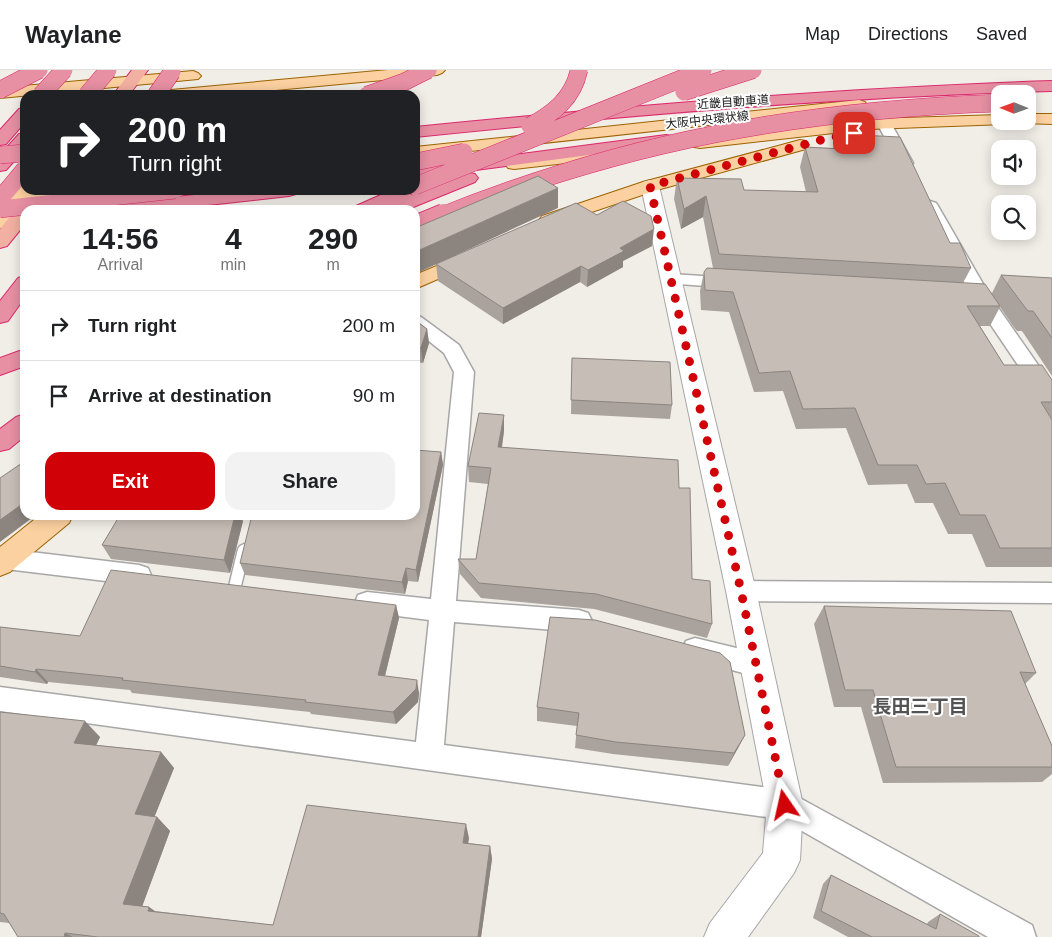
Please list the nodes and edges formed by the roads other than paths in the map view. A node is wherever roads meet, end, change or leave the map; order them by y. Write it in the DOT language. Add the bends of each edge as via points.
graph roads {
  1 [pos="26,70"];
  2 [pos="34,70"];
  3 [pos="39,70"];
  4 [pos="64,70"];
  5 [pos="84,70"];
  6 [pos="108,70"];
  7 [pos="174,70"];
  8 [pos="428,70"];
  9 [pos="437,70"];
  10 [pos="579,70"];
  11 [pos="703,70"];
  12 [pos="210,75"];
  13 [pos="136,76"];
  14 [pos="759,76"];
  15 [pos="1052,86"];
  16 [pos="46,90"];
  17 [pos="66,90"];
  18 [pos="91,90"];
  19 [pos="124,90"];
  20 [pos="160,90"];
  21 [pos="225,90"];
  22 [pos="381,90"];
  23 [pos="0,92"];
  24 [pos="546,100"];
  25 [pos="1036,101"];
  26 [pos="1052,101"];
  27 [pos="991,102"];
  28 [pos="991,103"];
  29 [pos="19,110"];
  30 [pos="1036,119"];
  31 [pos="1052,119"];
  32 [pos="991,120"];
  33 [pos="934,121"];
  34 [pos="886,127"];
  35 [pos="420,132"];
  36 [pos="702,136"];
  37 [pos="20,138"];
  38 [pos="0,140"];
  39 [pos="20,143"];
  40 [pos="420,151"];
  41 [pos="20,153"];
  42 [pos="0,155"];
  43 [pos="420,161"];
  44 [pos="0,166"];
  45 [pos="20,173"];
  46 [pos="420,173"];
  47 [pos="420,173"];
  48 [pos="0,175"];
  49 [pos="20,175"];
  50 [pos="914,178"];
  51 [pos="420,184"];
  52 [pos="650,186"];
  53 [pos="25,195"];
  54 [pos="37,195"];
  55 [pos="129,195"];
  56 [pos="244,195"];
  57 [pos="395,195"];
  58 [pos="924,195"];
  59 [pos="0,198"];
  60 [pos="28,205"];
  61 [pos="37,205"];
  62 [pos="157,205"];
  63 [pos="374,205"];
  64 [pos="401,205"];
  65 [pos="20,207"];
  66 [pos="0,209"];
  67 [pos="15,218"];
  68 [pos="420,224"];
  69 [pos="531,229"];
  70 [pos="0,242"];
  71 [pos="486,250"];
  72 [pos="671,280"];
  73 [pos="420,281"];
  74 [pos="751,284"];
  75 [pos="20,289"];
  76 [pos="961,296"];
  77 [pos="981,297"];
  78 [pos="0,316"];
  79 [pos="420,324"];
  80 [pos="20,359"];
  81 [pos="0,367"];
  82 [pos="1052,400"];
  83 [pos="20,428"];
  84 [pos="0,442"];
  85 [pos="54,520"];
  86 [pos="248,533"];
  87 [pos="3,562"];
  88 [pos="158,577"];
  89 [pos="235,586"];
  90 [pos="741,591"];
  91 [pos="1052,593"];
  92 [pos="344,599"];
  93 [pos="443,611"];
  94 [pos="604,625"];
  95 [pos="671,642"];
  96 [pos="757,665"];
  97 [pos="0,699"];
  98 [pos="429,757"];
  99 [pos="785,805"];
  100 [pos="724,937"];
  101 [pos="1020,937"];
  1 -- 23 [label="highway"];
  2 -- 23 [label="highway"];
  3 -- 23 [label="highway, bridge"];
  4 -- 16 [label="highway, bridge"];
  5 -- 17 [label="highway"];
  6 -- 18 [label="highway, bridge"];
  7 -- 20 [label="highway, bridge"];
  8 -- 22 [label="highway, bridge"];
  9 -- 21 [label="main road"];
  10 -- 43 [label="highway, bridge" via="573,92 543,120 465,152"];
  11 -- 51 [label="highway, bridge"];
  12 -- 13 [label="main road"];
  13 -- 19 [label="highway"];
  13 -- 23 [label="main road"];
  14 -- 24 [label="highway, 近畿自動車道, bridge"];
  14 -- 64 [label="highway, bridge" via="697,86"];
  15 -- 35 [label="highway, 近畿自動車道, bridge" via="773,98"];
  25 -- 26 [label="highway"];
  27 -- 40 [label="main road, 大阪中央環状線" via="857,105"];
  28 -- 36 [label="highway, bridge" via="853,112"];
  29 -- 38 [label="highway"];
  30 -- 31 [label="main road"];
  32 -- 33 [label="main road"];
  33 -- 34 [label="main road"];
  33 -- 47 [label="main road" via="870,124"];
  34 -- 50 [label="street"];
  34 -- 52 [label="main road" via="821,140"];
  36 -- 46 [label="highway, bridge"];
  36 -- 68 [label="highway, bridge" via="642,149 556,175"];
  37 -- 38 [label="highway"];
  39 -- 44 [label="highway"];
  41 -- 42 [label="highway, bridge"];
  45 -- 48 [label="highway"];
  49 -- 59 [label="highway, bridge"];
  52 -- 69 [label="main road" via="558,216"];
  52 -- 72 [label="street"];
  53 -- 59 [label="main road, bridge"];
  54 -- 60 [label="highway"];
  55 -- 61 [label="highway, bridge"];
  56 -- 62 [label="highway"];
  57 -- 63 [label="highway"];
  58 -- 77 [label="street"];
  65 -- 66 [label="highway, bridge"];
  67 -- 70 [label="highway"];
  71 -- 73 [label="main road"];
  72 -- 74 [label="street"];
  72 -- 90 [label="street"];
  75 -- 78 [label="highway"];
  76 -- 77 [label="street"];
  77 -- 82 [label="street"];
  79 -- 93 [label="street" via="452,349 464,372"];
  80 -- 81 [label="highway"];
  83 -- 84 [label="highway"];
  85 -- 87 [label="main road"];
  86 -- 89 [label="lane"];
  87 -- 88 [label="street"];
  90 -- 91 [label="street"];
  90 -- 96 [label="street"];
  92 -- 93 [label="street"];
  93 -- 94 [label="street"];
  93 -- 98 [label="street"];
  95 -- 96 [label="street"];
  96 -- 99 [label="street"];
  97 -- 98 [label="street"];
  98 -- 99 [label="street"];
  99 -- 100 [label="street" via="781,860"];
  99 -- 101 [label="street"];
}
